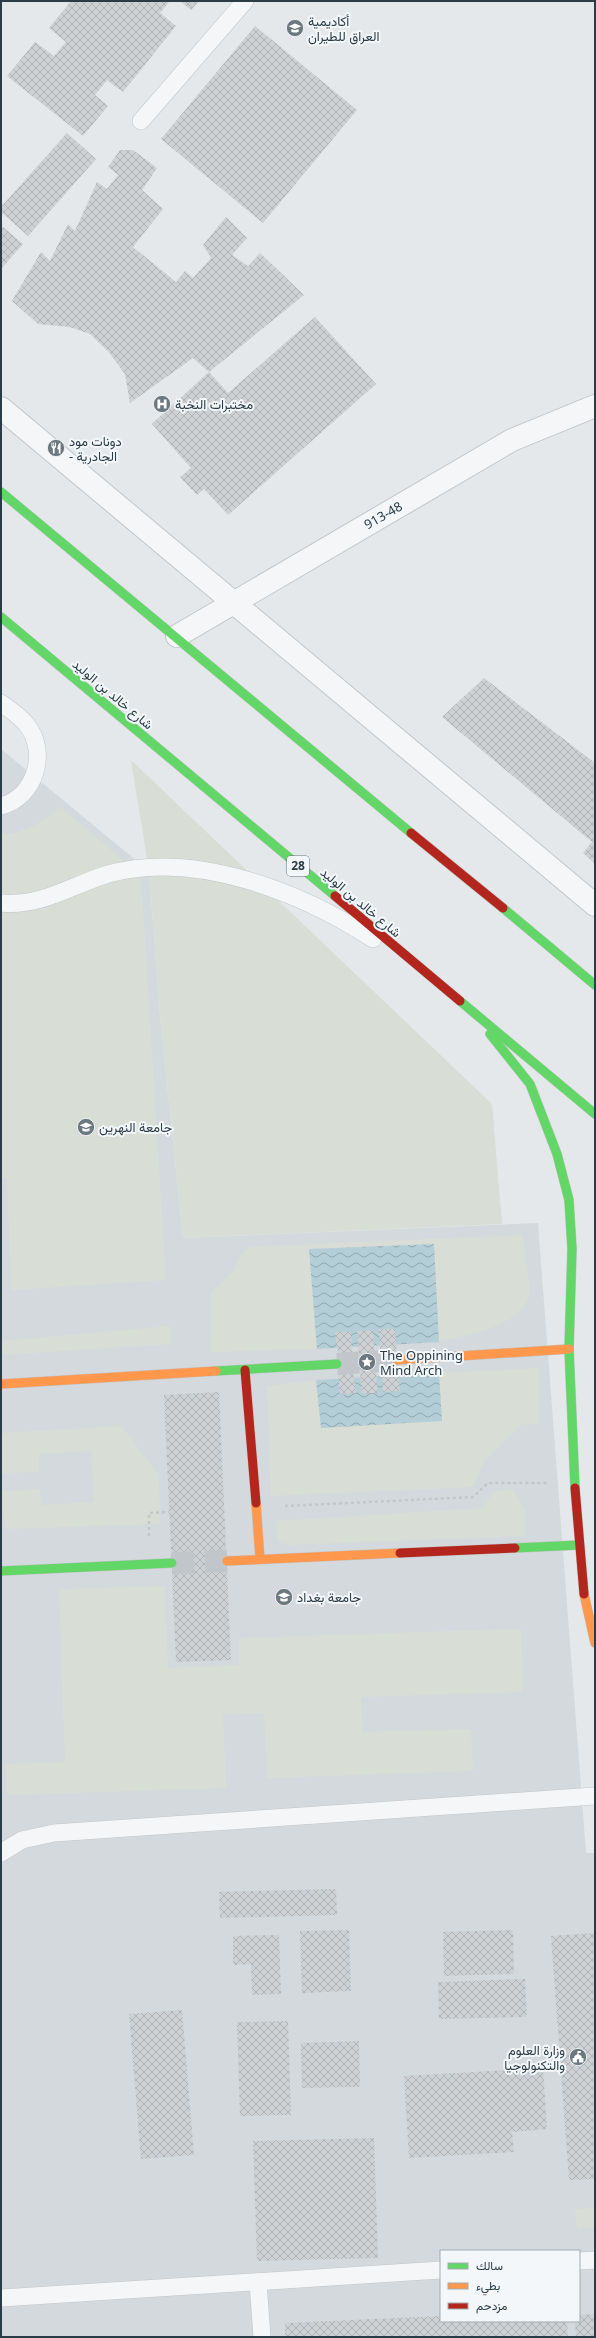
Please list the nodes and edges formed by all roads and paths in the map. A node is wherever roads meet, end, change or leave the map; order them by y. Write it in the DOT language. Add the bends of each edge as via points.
graph roads {
  1 [pos="245,1"];
  2 [pos="141,121"];
  3 [pos="595,406"];
  4 [pos="1,408"];
  5 [pos="1,492"];
  6 [pos="232,602"];
  7 [pos="1,617"];
  8 [pos="177,636"];
  9 [pos="1,703"];
  10 [pos="1,806"];
  11 [pos="1,903"];
  12 [pos="595,905"];
  13 [pos="425,972"];
  14 [pos="595,985"];
  15 [pos="455,997"];
  16 [pos="595,1114"];
  17 [pos="569,1349"];
  18 [pos="397,1360"];
  19 [pos="337,1364"];
  20 [pos="245,1370"];
  21 [pos="1,1384"];
  22 [pos="574,1481"];
  23 [pos="257,1508"];
  24 [pos="579,1545"];
  25 [pos="260,1559"];
  26 [pos="227,1561"];
  27 [pos="172,1563"];
  28 [pos="1,1571"];
  29 [pos="595,1642"];
  30 [pos="595,1796"];
  31 [pos="1,1853"];
  32 [pos="595,2260"];
  33 [pos="580,2261"];
  34 [pos="440,2270"];
  35 [pos="258,2282"];
  36 [pos="1,2294"];
  37 [pos="1,2298"];
  38 [pos="262,2337"];
  1 -- 2 [label="lane"];
  3 -- 6 [label="street, 913-48" via="512,440"];
  4 -- 6 [label="street"];
  5 -- 8 [label="street"];
  6 -- 8 [label="street, 913-48"];
  6 -- 12 [label="street"];
  7 -- 13 [label="street, شارع خالد بن الوليد / 28"];
  8 -- 14 [label="street"];
  9 -- 10 [label="lane" via="26,724 36,740 38,759 33,777 24,793 9,804"];
  11 -- 13 [label="lane" via="11,904 47,898 108,874 131,871 178,867 225,874 286,893 348,923"];
  13 -- 15 [label="street, شارع خالد بن الوليد / 28"];
  15 -- 16 [label="street, شارع خالد بن الوليد / 28"];
  15 -- 17 [label="street" via="498,1042 530,1084 557,1154 569,1200 572,1249"];
  17 -- 18 [label="street"];
  17 -- 22 [label="street"];
  19 -- 20 [label="street"];
  20 -- 21 [label="street"];
  20 -- 23 [label="street"];
  22 -- 23 [label="path" via="488,1483 473,1497"];
  22 -- 24 [label="street"];
  23 -- 25 [label="street"];
  24 -- 25 [label="street"];
  24 -- 29 [label="street" via="582,1585"];
  25 -- 26 [label="street"];
  27 -- 28 [label="street"];
  30 -- 31 [label="lane" via="54,1833 22,1840"];
  32 -- 33 [label="lane"];
  34 -- 35 [label="lane"];
  35 -- 37 [label="lane"];
  35 -- 38 [label="lane"];
  36 -- 37 [label="lane"];
}
